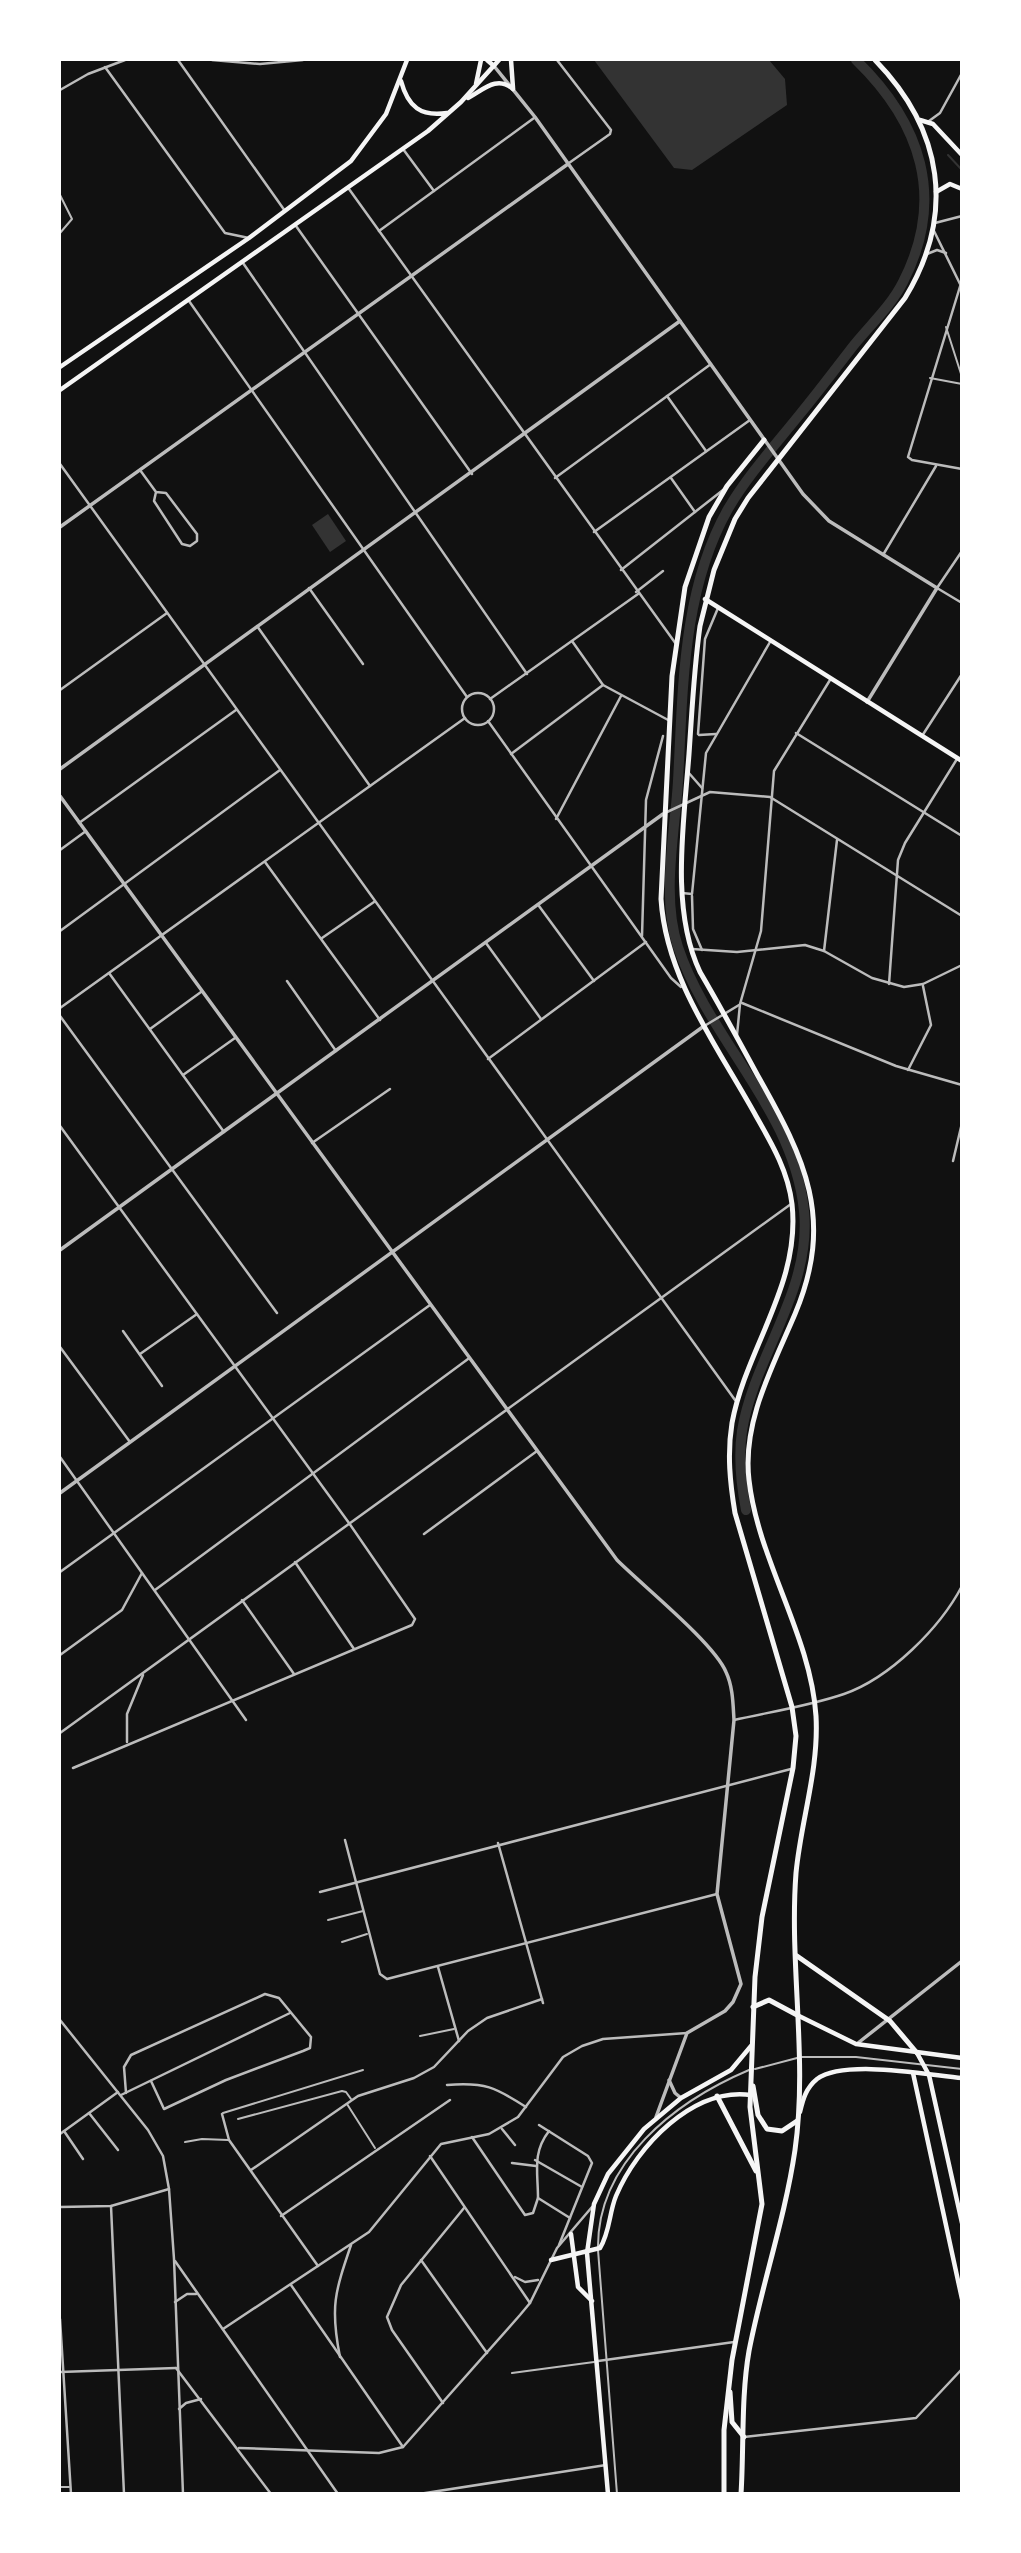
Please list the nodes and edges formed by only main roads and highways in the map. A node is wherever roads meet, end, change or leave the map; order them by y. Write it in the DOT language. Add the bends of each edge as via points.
graph roads {
  1 [pos="481,60"];
  2 [pos="487,60"];
  3 [pos="499,60"];
  4 [pos="511,60"];
  5 [pos="875,60"];
  6 [pos="408,61"];
  7 [pos="494,66"];
  8 [pos="401,80"];
  9 [pos="475,88"];
  10 [pos="461,102"];
  11 [pos="449,113"];
  12 [pos="920,120"];
  13 [pos="961,155"];
  14 [pos="961,189"];
  15 [pos="936,192"];
  16 [pos="60,367"];
  17 [pos="60,390"];
  18 [pos="766,442"];
  19 [pos="705,599"];
  20 [pos="959,760"];
  21 [pos="797,1956"];
  22 [pos="753,2007"];
  23 [pos="797,2015"];
  24 [pos="751,2046"];
  25 [pos="917,2053"];
  26 [pos="961,2058"];
  27 [pos="913,2073"];
  28 [pos="929,2075"];
  29 [pos="961,2078"];
  30 [pos="752,2095"];
  31 [pos="717,2096"];
  32 [pos="797,2121"];
  33 [pos="760,2177"];
  34 [pos="961,2223"];
  35 [pos="571,2234"];
  36 [pos="587,2253"];
  37 [pos="573,2254"];
  38 [pos="551,2260"];
  39 [pos="961,2299"];
  40 [pos="592,2301"];
  41 [pos="729,2383"];
  42 [pos="744,2437"];
  43 [pos="608,2494"];
  44 [pos="724,2494"];
  45 [pos="741,2494"];
  1 -- 9 [label="main road"];
  2 -- 7 [label="main road"];
  3 -- 7 [label="main road"];
  4 -- 10 [label="main road" via="513,89 498,82"];
  5 -- 12 [label="highway" via="908,97"];
  6 -- 8 [label="main road"];
  7 -- 9 [label="main road"];
  8 -- 11 [label="main road" via="416,109 428,114"];
  8 -- 16 [label="main road" via="366,145 332,177"];
  9 -- 10 [label="main road"];
  10 -- 11 [label="main road"];
  11 -- 17 [label="main road"];
  12 -- 13 [label="main road" via="928,121"];
  12 -- 15 [label="highway"];
  14 -- 15 [label="main road" via="950,184"];
  15 -- 19 [label="highway" via="934,231 905,298 777,458 735,519"];
  18 -- 22 [label="highway" via="727,486 698,546 685,587 670,721 663,924 685,989 778,1155 792,1204 786,1275 737,1403 729,1453 736,1515 795,1706 793,1768 762,1917"];
  19 -- 20 [label="main road"];
  19 -- 21 [label="highway" via="682,803 682,893 691,949 802,1159 814,1217 810,1265 751,1427 748,1455 755,1512 811,1702 816,1754 796,1873"];
  21 -- 23 [label="highway"];
  21 -- 25 [label="highway" via="890,2021"];
  22 -- 23 [label="highway" via="769,2000"];
  22 -- 24 [label="highway"];
  23 -- 25 [label="main road" via="856,2045"];
  23 -- 32 [label="highway"];
  24 -- 30 [label="highway"];
  24 -- 36 [label="main road" via="731,2070 656,2117 618,2159 594,2204"];
  25 -- 26 [label="main road"];
  25 -- 28 [label="main road"];
  27 -- 28 [label="main road"];
  27 -- 32 [label="main road" via="829,2073 810,2086"];
  27 -- 39 [label="main road"];
  28 -- 29 [label="main road"];
  28 -- 34 [label="main road"];
  30 -- 31 [label="main road"];
  30 -- 32 [label="highway" via="767,2129 782,2132"];
  30 -- 33 [label="highway"];
  31 -- 33 [label="highway"];
  31 -- 36 [label="main road" via="676,2120 635,2162 617,2195 605,2239 598,2250"];
  32 -- 42 [label="highway" via="789,2177 748,2357"];
  33 -- 41 [label="highway" via="760,2222"];
  35 -- 37 [label="main road"];
  36 -- 37 [label="main road"];
  36 -- 40 [label="main road"];
  37 -- 38 [label="main road"];
  37 -- 40 [label="main road" via="578,2287"];
  40 -- 43 [label="main road"];
  41 -- 42 [label="highway" via="732,2422"];
  41 -- 44 [label="highway"];
  42 -- 45 [label="highway"];
}
